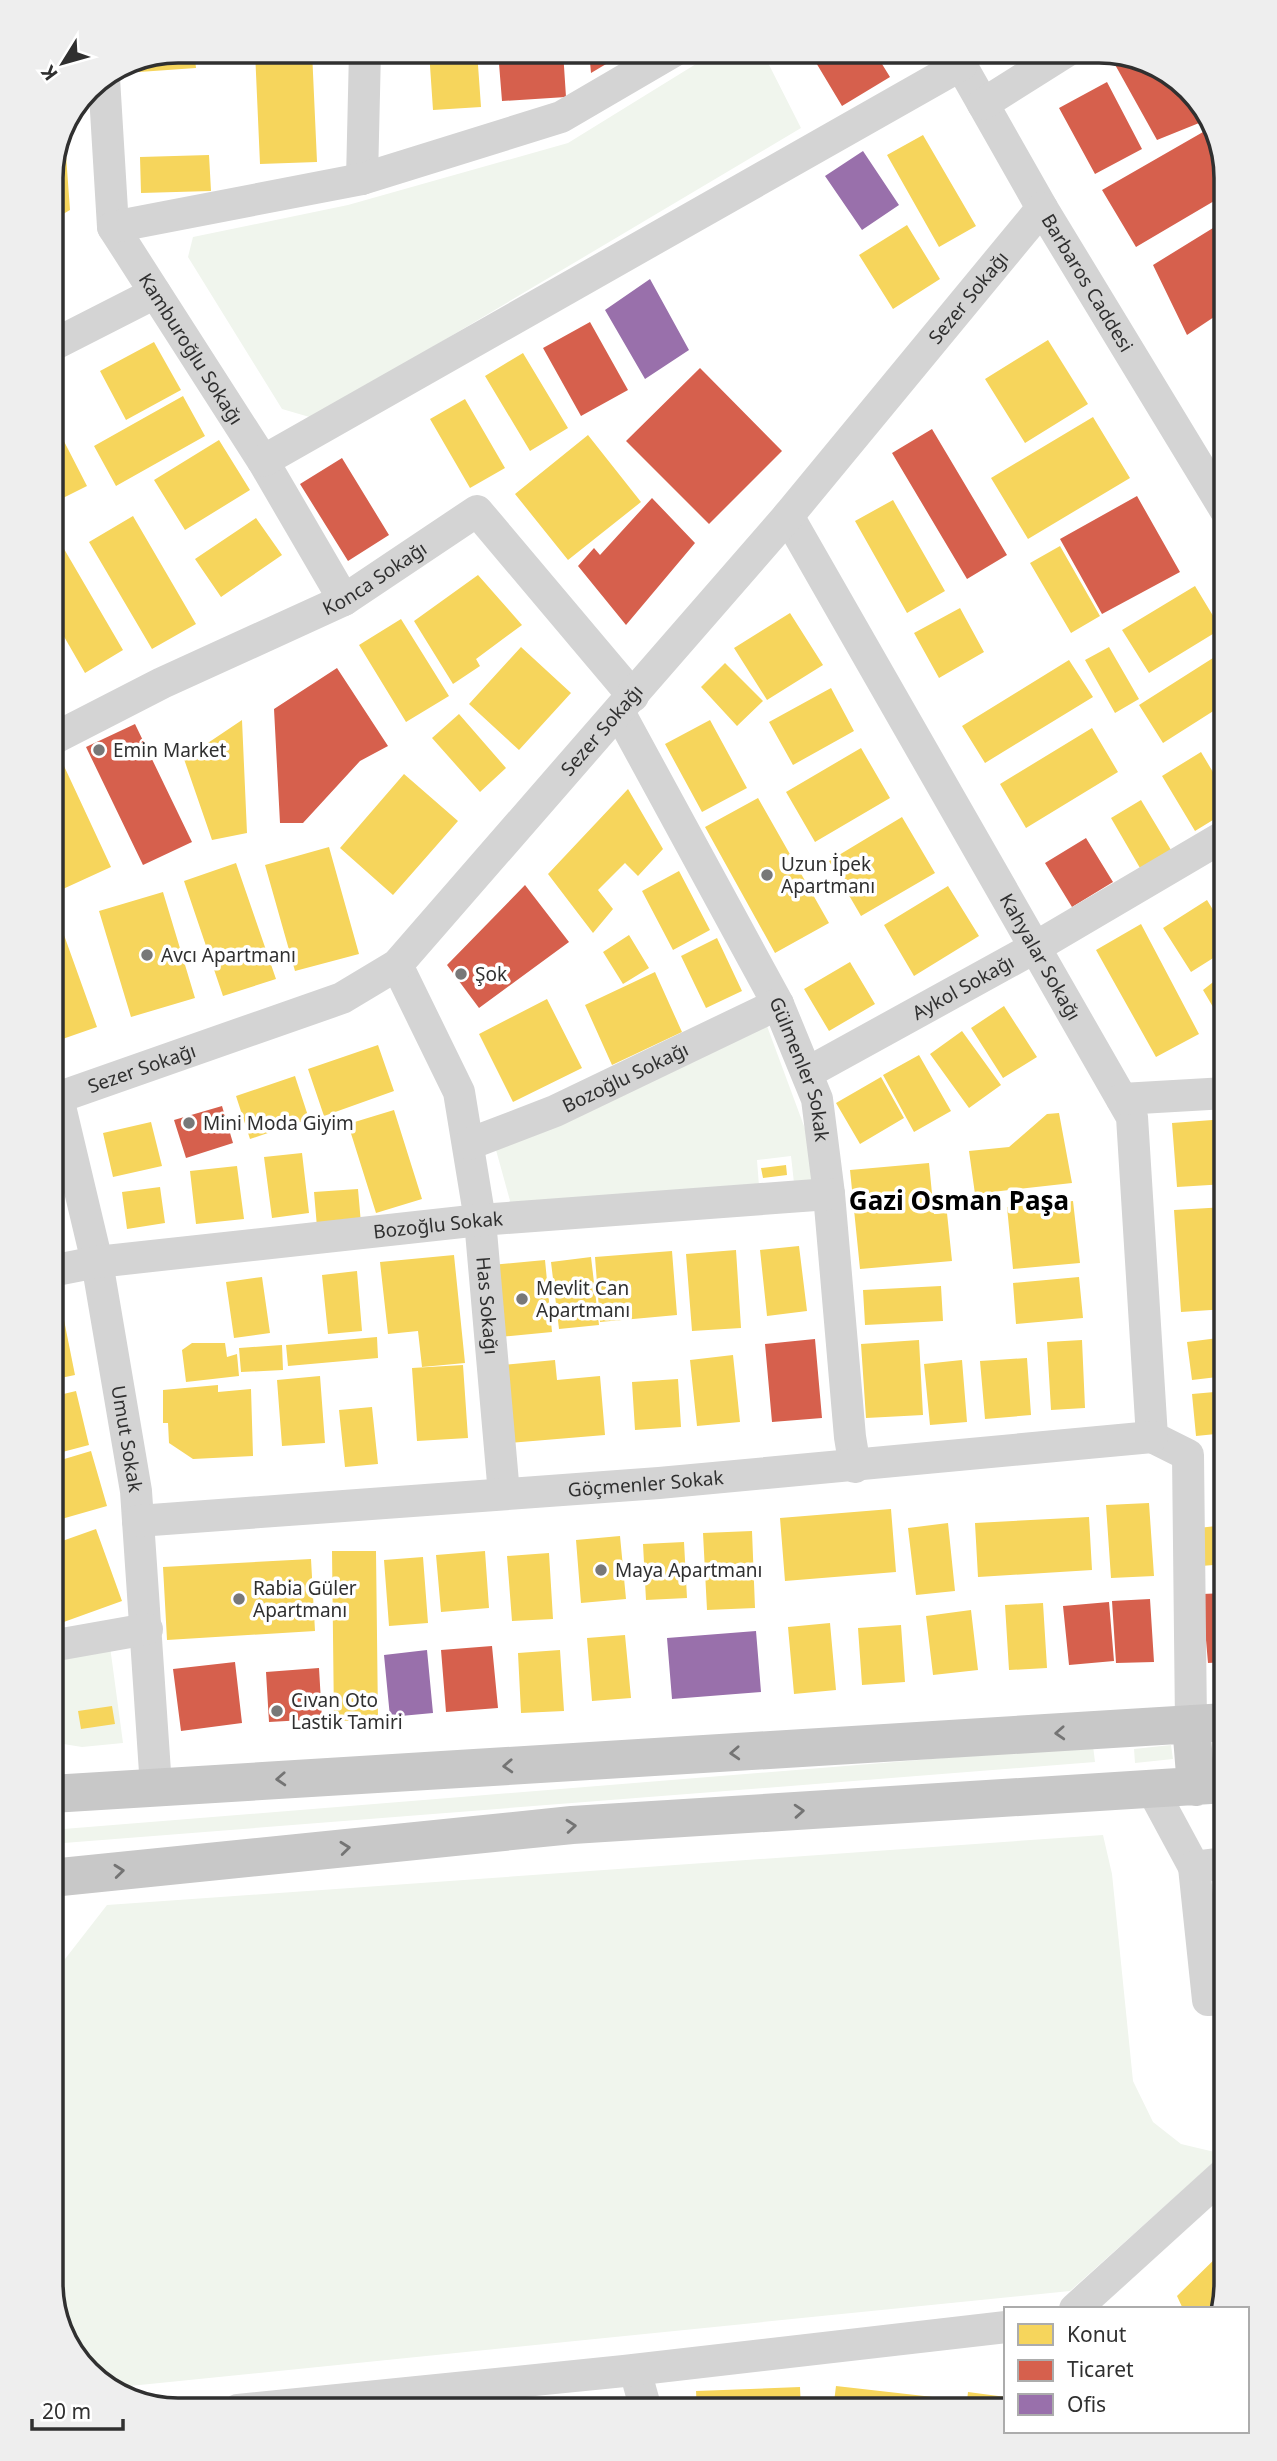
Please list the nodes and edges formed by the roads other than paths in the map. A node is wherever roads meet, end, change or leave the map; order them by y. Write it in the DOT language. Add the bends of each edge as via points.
graph roads {
  1 [pos="365,63"];
  2 [pos="653,63"];
  3 [pos="948,63"];
  4 [pos="960,63"];
  5 [pos="1048,63"];
  6 [pos="105,90"];
  7 [pos="983,104"];
  8 [pos="362,178"];
  9 [pos="1042,208"];
  10 [pos="113,227"];
  11 [pos="155,293"];
  12 [pos="63,340"];
  13 [pos="263,461"];
  14 [pos="1214,491"];
  15 [pos="788,516"];
  16 [pos="344,600"];
  17 [pos="626,704"];
  18 [pos="63,734"];
  19 [pos="1214,842"];
  20 [pos="1034,948"];
  21 [pos="397,965"];
  22 [pos="778,1004"];
  23 [pos="807,1073"];
  24 [pos="1214,1094"];
  25 [pos="63,1096"];
  26 [pos="1122,1099"];
  27 [pos="63,1133"];
  28 [pos="469,1144"];
  29 [pos="829,1194"];
  30 [pos="480,1220"];
  31 [pos="97,1262"];
  32 [pos="63,1269"];
  33 [pos="1152,1437"];
  34 [pos="855,1467"];
  35 [pos="504,1494"];
  36 [pos="138,1521"];
  37 [pos="147,1629"];
  38 [pos="63,1644"];
  39 [pos="1209,1723"];
  40 [pos="1110,1730"];
  41 [pos="1211,1786"];
  42 [pos="156,1787"];
  43 [pos="1153,1791"];
  44 [pos="1114,1792"];
  45 [pos="63,1793"];
  46 [pos="1214,1864"];
  47 [pos="1194,1867"];
  48 [pos="63,1877"];
  49 [pos="1214,1999"];
  50 [pos="1214,2183"];
  51 [pos="1077,2307"];
  52 [pos="1004,2327"];
  53 [pos="635,2370"];
  54 [pos="400,2398"];
  55 [pos="643,2398"];
  1 -- 8 [label="street"];
  2 -- 8 [label="street" via="561,117"];
  3 -- 13 [label="street"];
  4 -- 7 [label="street, Barbaros Caddesi"];
  5 -- 7 [label="street"];
  6 -- 10 [label="street, Kamburoğlu Sokağı"];
  7 -- 9 [label="street, Barbaros Caddesi"];
  8 -- 10 [label="street"];
  9 -- 14 [label="street, Barbaros Caddesi"];
  9 -- 15 [label="street, Sezer Sokağı"];
  10 -- 11 [label="street, Kamburoğlu Sokağı"];
  11 -- 12 [label="street"];
  11 -- 13 [label="street, Kamburoğlu Sokağı"];
  13 -- 16 [label="street, Kamburoğlu Sokağı"];
  15 -- 17 [label="street, Sezer Sokağı"];
  15 -- 20 [label="street, Kahyalar Sokağı"];
  16 -- 17 [label="street, Konca Sokağı" via="477,511"];
  16 -- 18 [label="street, Konca Sokağı"];
  17 -- 21 [label="street, Sezer Sokağı"];
  17 -- 22 [label="street, Gülmenler Sokak"];
  19 -- 20 [label="street, Aykol Sokağı"];
  20 -- 23 [label="street, Aykol Sokağı"];
  20 -- 26 [label="street, Kahyalar Sokağı"];
  21 -- 25 [label="street, Sezer Sokağı" via="342,998"];
  21 -- 28 [label="street, Has Sokağı" via="459,1092"];
  22 -- 23 [label="street, Gülmenler Sokak"];
  22 -- 28 [label="street, Bozoğlu Sokağı" via="555,1111"];
  23 -- 29 [label="street, Gülmenler Sokak" via="817,1099"];
  24 -- 26 [label="street"];
  26 -- 33 [label="street, Kahyalar Sokağı" via="1132,1117"];
  27 -- 31 [label="street, Umut Sokak"];
  28 -- 30 [label="street, Has Sokağı"];
  29 -- 30 [label="street, Bozoğlu Sokak"];
  29 -- 34 [label="street, Gülmenler Sokak"];
  30 -- 31 [label="street, Bozoğlu Sokak"];
  30 -- 35 [label="street, Has Sokağı"];
  31 -- 32 [label="street, Bozoğlu Sokak"];
  31 -- 36 [label="street, Umut Sokak"];
  33 -- 34 [label="street, Göçmenler Sokak"];
  33 -- 39 [label="street" via="1188,1455"];
  34 -- 35 [label="street, Göçmenler Sokak"];
  35 -- 36 [label="street, Göçmenler Sokak"];
  36 -- 37 [label="street, Umut Sokak"];
  37 -- 38 [label="street"];
  37 -- 42 [label="street, Umut Sokak"];
  39 -- 40 [label="main road"];
  39 -- 41 [label="main road"];
  40 -- 42 [label="main road, one-way"];
  40 -- 44 [label="main road"];
  41 -- 43 [label="main road"];
  42 -- 45 [label="main road"];
  43 -- 44 [label="main road"];
  43 -- 47 [label="street"];
  48 -- 44 [label="main road, one-way" via="572,1825"];
  46 -- 47 [label="street"];
  47 -- 49 [label="street" via="1208,2000"];
  50 -- 51 [label="street"];
  52 -- 53 [label="street"];
  53 -- 54 [label="street"];
  53 -- 55 [label="street"];
}
